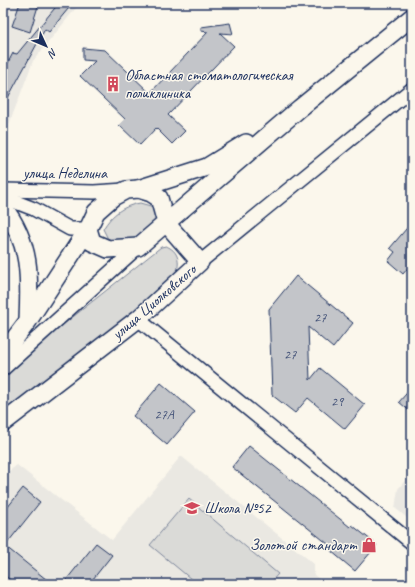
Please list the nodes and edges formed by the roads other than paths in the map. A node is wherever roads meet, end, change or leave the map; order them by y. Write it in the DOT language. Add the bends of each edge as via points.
graph roads {
  1 [pos="412,17"];
  2 [pos="412,90"];
  3 [pos="300,108"];
  4 [pos="132,189"];
  5 [pos="3,190"];
  6 [pos="3,197"];
  7 [pos="3,207"];
  8 [pos="166,223"];
  9 [pos="88,230"];
  10 [pos="138,247"];
  11 [pos="200,262"];
  12 [pos="138,319"];
  13 [pos="28,321"];
  14 [pos="3,354"];
  15 [pos="3,369"];
  16 [pos="3,423"];
  17 [pos="412,543"];
  1 -- 3 [label="main road"];
  2 -- 11 [label="street"];
  3 -- 4 [label="main road" via="207,167"];
  3 -- 8 [label="main road"];
  4 -- 5 [label="street, улица Неделина" via="94,192"];
  4 -- 8 [label="main road" via="151,193 159,198"];
  4 -- 9 [label="main road" via="113,197 96,212"];
  6 -- 9 [label="street, улица Неделина" via="34,209 70,229"];
  7 -- 13 [label="main road" via="23,240 28,259"];
  8 -- 10 [label="main road"];
  8 -- 11 [label="main road, улица Циолковского"];
  9 -- 10 [label="main road" via="92,242 108,249"];
  9 -- 13 [label="main road"];
  10 -- 15 [label="street"];
  11 -- 12 [label="main road, улица Циолковского"];
  12 -- 16 [label="main road, улица Циолковского"];
  12 -- 17 [label="street"];
  13 -- 14 [label="main road"];
}
